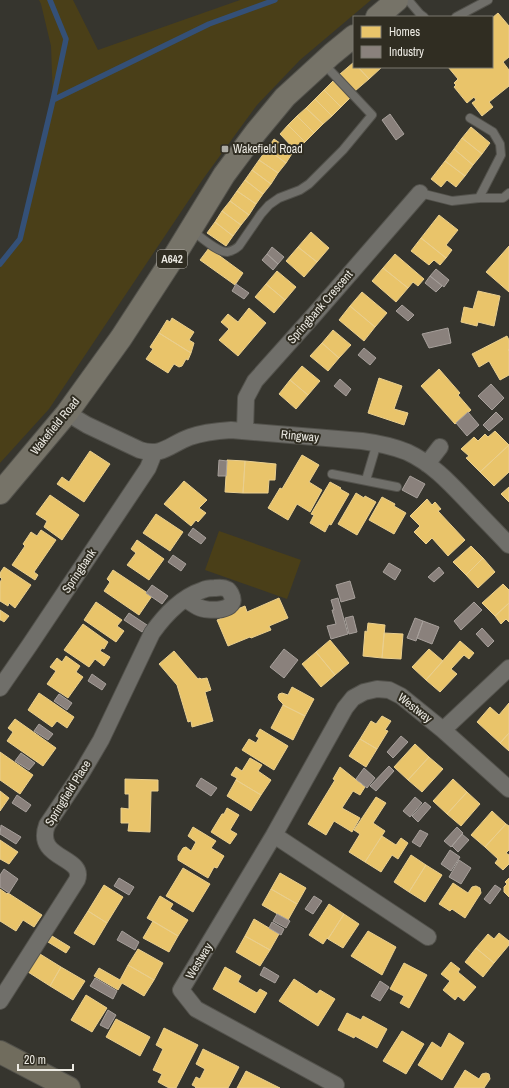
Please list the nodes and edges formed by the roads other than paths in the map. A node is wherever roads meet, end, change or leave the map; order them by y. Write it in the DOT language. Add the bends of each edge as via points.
graph roads {
  1 [pos="397,0"];
  2 [pos="408,0"];
  3 [pos="488,0"];
  4 [pos="378,16"];
  5 [pos="423,16"];
  6 [pos="458,16"];
  7 [pos="353,37"];
  8 [pos="323,63"];
  9 [pos="470,118"];
  10 [pos="420,192"];
  11 [pos="509,193"];
  12 [pos="479,198"];
  13 [pos="191,229"];
  14 [pos="67,412"];
  15 [pos="245,431"];
  16 [pos="377,443"];
  17 [pos="440,447"];
  18 [pos="154,452"];
  19 [pos="427,464"];
  20 [pos="332,474"];
  21 [pos="366,480"];
  22 [pos="397,487"];
  23 [pos="0,493"];
  24 [pos="509,545"];
  25 [pos="185,599"];
  26 [pos="509,668"];
  27 [pos="0,688"];
  28 [pos="443,730"];
  29 [pos="509,789"];
  30 [pos="274,835"];
  31 [pos="428,937"];
  32 [pos="0,1001"];
  33 [pos="0,1052"];
  34 [pos="336,1085"];
  35 [pos="69,1088"];
  1 -- 4 [label="main road"];
  2 -- 5 [label="lane"];
  3 -- 6 [label="lane"];
  7 -- 8 [label="main road, Wakefield Road / A642"];
  8 -- 13 [label="main road, Wakefield Road / A642" via="285,97 256,132 224,175"];
  8 -- 13 [label="lane" via="372,115 313,181 269,205 236,249 227,252 219,249"];
  9 -- 12 [label="lane" via="493,132 500,144 501,155"];
  10 -- 12 [label="lane" via="452,201"];
  10 -- 15 [label="street, Springbank Crescent" via="255,381 246,398"];
  11 -- 12 [label="lane" via="503,198"];
  13 -- 14 [label="main road, Wakefield Road / A642" via="121,338"];
  14 -- 18 [label="street" via="140,450"];
  14 -- 23 [label="main road, Wakefield Road / A642"];
  15 -- 16 [label="street, Ringway"];
  15 -- 18 [label="street, Ringway" via="203,433"];
  16 -- 19 [label="street, Ringway" via="407,452"];
  16 -- 21 [label="lane"];
  17 -- 19 [label="street"];
  18 -- 27 [label="street, Springbank" via="148,468"];
  19 -- 24 [label="street, Ringway" via="445,478"];
  20 -- 21 [label="lane"];
  21 -- 22 [label="lane"];
  25 -- 32 [label="street, Springfield Place" via="162,619 152,633 101,740 47,825 45,836 48,847 76,867 78,876"];
  26 -- 28 [label="street, Westway"];
  28 -- 29 [label="street, Westway"];
  28 -- 30 [label="street, Westway" via="401,696 389,690 377,689 353,698"];
  30 -- 31 [label="street"];
  30 -- 34 [label="street, Westway" via="181,990 196,1009"];
  33 -- 35 [label="highway"];
}
